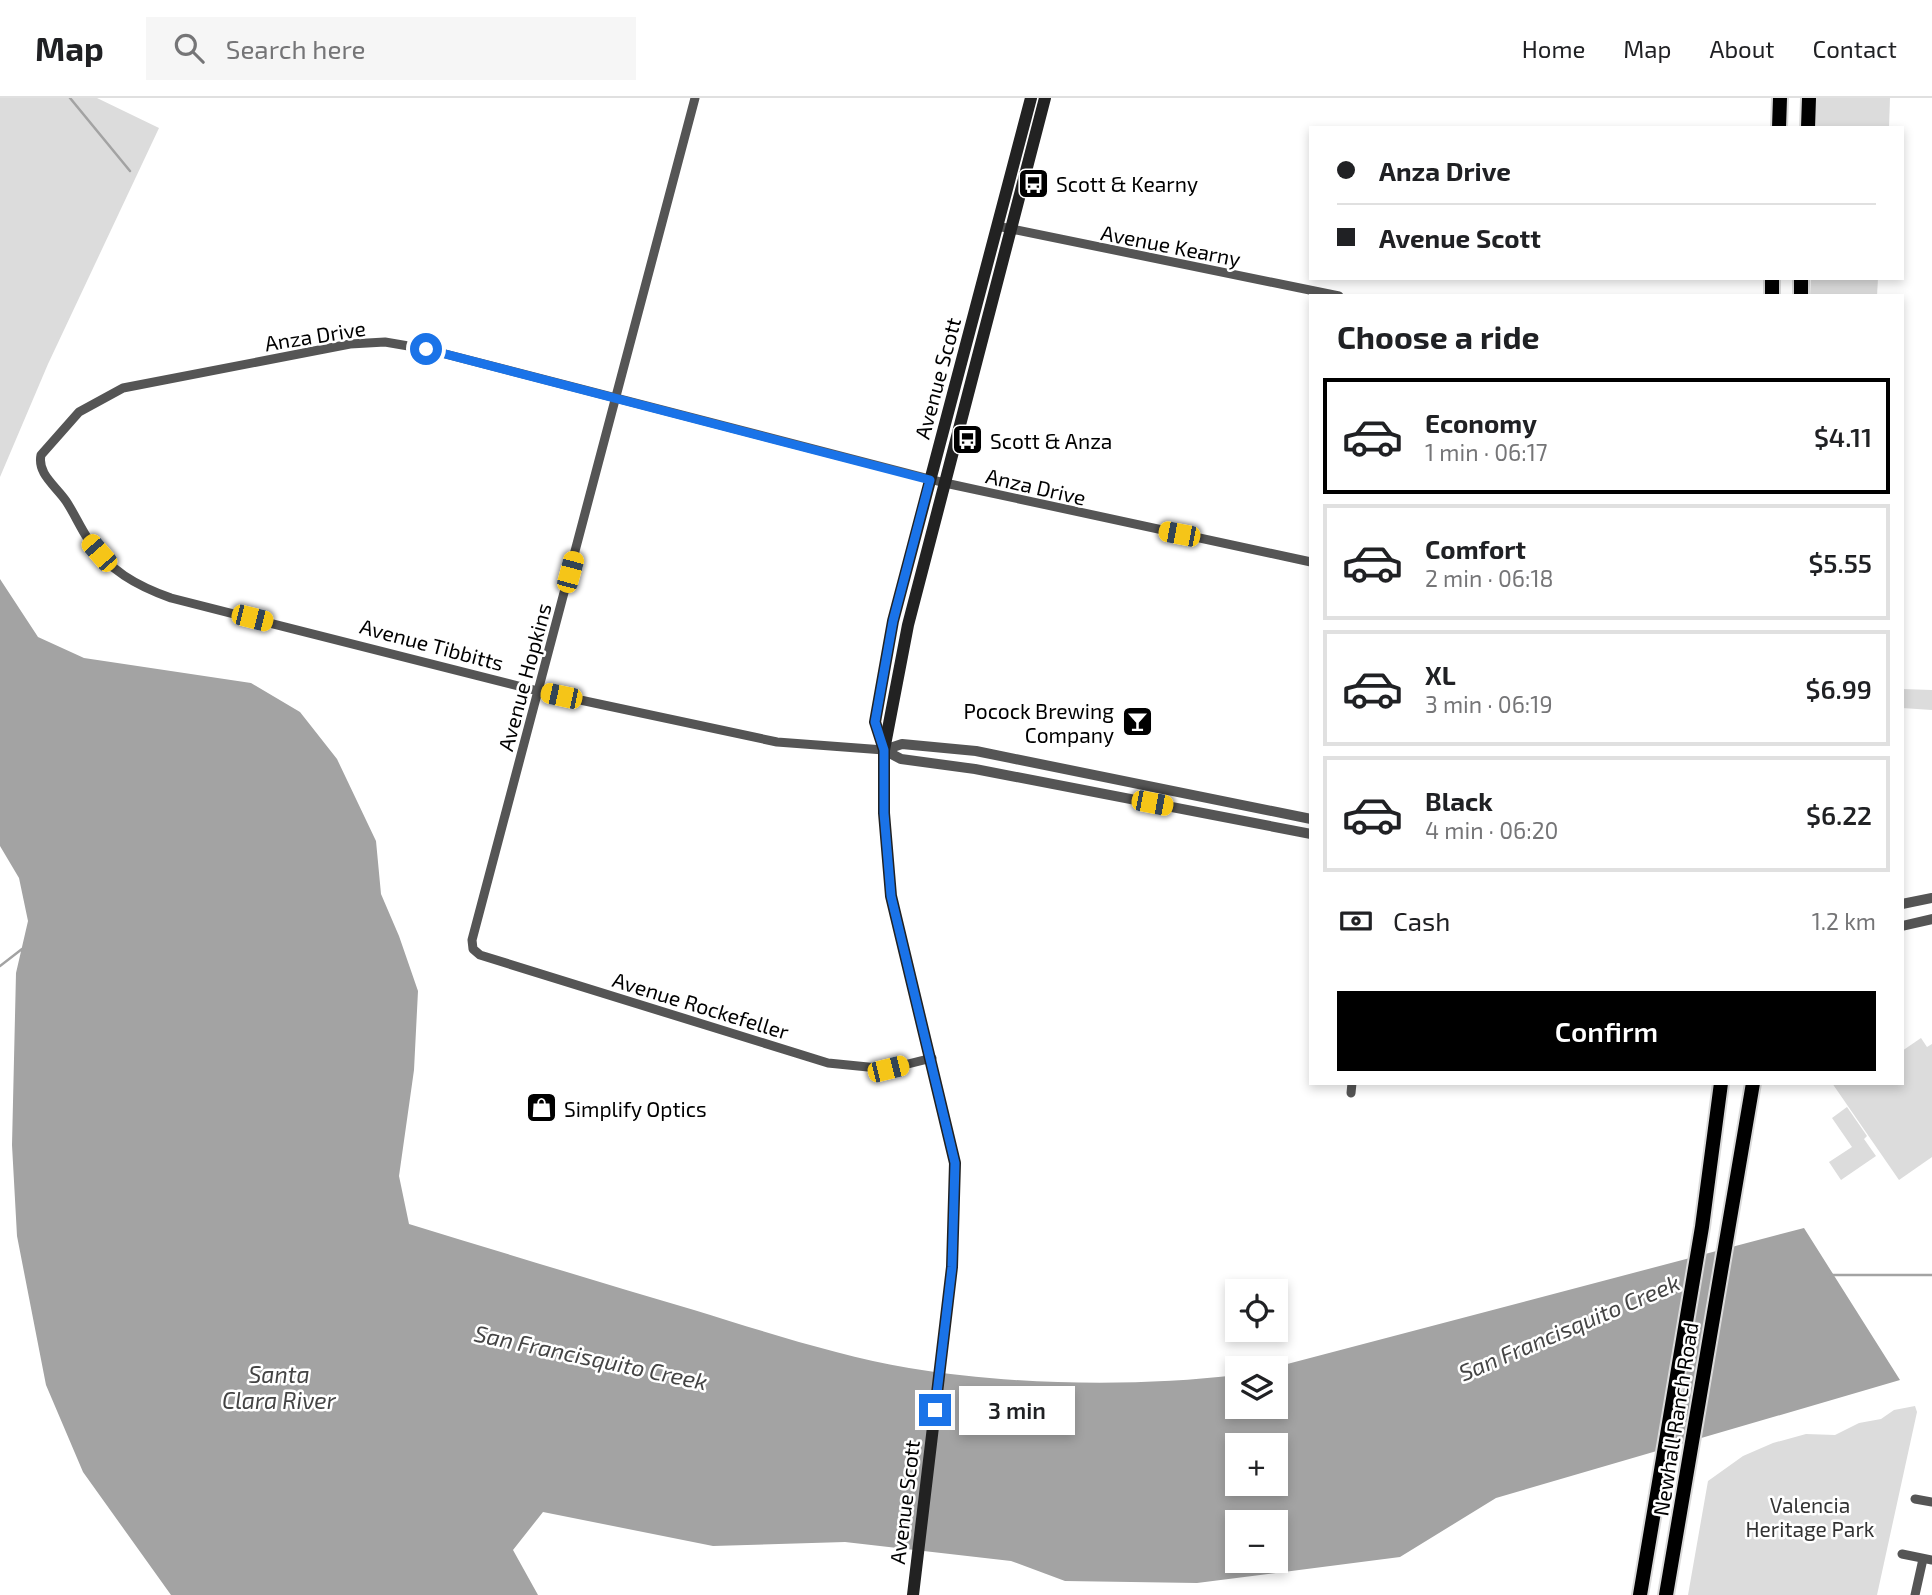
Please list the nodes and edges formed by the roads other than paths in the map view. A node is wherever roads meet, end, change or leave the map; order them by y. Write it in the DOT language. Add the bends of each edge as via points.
graph roads {
  1 [pos="695,98"];
  2 [pos="1031,98"];
  3 [pos="1045,98"];
  4 [pos="1780,98"];
  5 [pos="1809,98"];
  6 [pos="1779,126"];
  7 [pos="1808,126"];
  8 [pos="997,226"];
  9 [pos="1010,229"];
  10 [pos="1329,294"];
  11 [pos="616,399"];
  12 [pos="41,455"];
  13 [pos="930,480"];
  14 [pos="945,483"];
  15 [pos="1309,562"];
  16 [pos="538,691"];
  17 [pos="884,750"];
  18 [pos="1309,819"];
  19 [pos="1309,834"];
  20 [pos="1932,898"];
  21 [pos="1904,904"];
  22 [pos="1932,919"];
  23 [pos="1904,926"];
  24 [pos="472,940"];
  25 [pos="932,1058"];
  26 [pos="1721,1085"];
  27 [pos="1752,1085"];
  28 [pos="1915,1499"];
  29 [pos="1932,1502"];
  30 [pos="1902,1554"];
  31 [pos="1928,1560"];
  32 [pos="912,1595"];
  33 [pos="1640,1595"];
  34 [pos="1667,1595"];
  35 [pos="1915,1595"];
  1 -- 11 [label="street, Avenue Hopkins"];
  2 -- 8 [label="main road, Avenue Scott"];
  3 -- 9 [label="main road, Avenue Scott"];
  4 -- 6 [label="main road"];
  5 -- 7 [label="main road"];
  8 -- 9 [label="street, Avenue Kearny"];
  8 -- 13 [label="main road, Avenue Scott"];
  9 -- 10 [label="street, Avenue Kearny"];
  9 -- 14 [label="main road, Avenue Scott"];
  11 -- 12 [label="street, Anza Drive" via="416,346 363,342 123,388 79,412"];
  11 -- 13 [label="street, Anza Drive"];
  11 -- 16 [label="street, Avenue Hopkins"];
  12 -- 16 [label="street, Avenue Tibbitts" via="41,470 68,503 88,540 110,565 145,589"];
  13 -- 14 [label="street, Anza Drive"];
  13 -- 17 [label="main road, Avenue Scott" via="883,668 875,722"];
  14 -- 15 [label="street, Anza Drive"];
  14 -- 17 [label="main road, Avenue Scott" via="908,625"];
  16 -- 17 [label="street, Avenue Tibbitts" via="777,742"];
  16 -- 24 [label="street, Avenue Hopkins"];
  17 -- 18 [label="street, Avenue Tibbitts" via="902,744 976,751"];
  17 -- 19 [label="street, Avenue Tibbitts" via="901,759"];
  17 -- 25 [label="main road, Avenue Scott" via="891,896"];
  20 -- 21 [label="street"];
  22 -- 23 [label="street"];
  24 -- 25 [label="street, Avenue Rockefeller" via="472,949 480,955 828,1063 888,1069"];
  25 -- 32 [label="main road, Avenue Scott" via="955,1163 952,1267"];
  26 -- 33 [label="main road, Newhall Ranch Road" via="1702,1227"];
  27 -- 34 [label="main road, Newhall Ranch Road"];
  28 -- 29 [label="street"];
  30 -- 31 [label="street"];
  31 -- 35 [label="street"];
}
